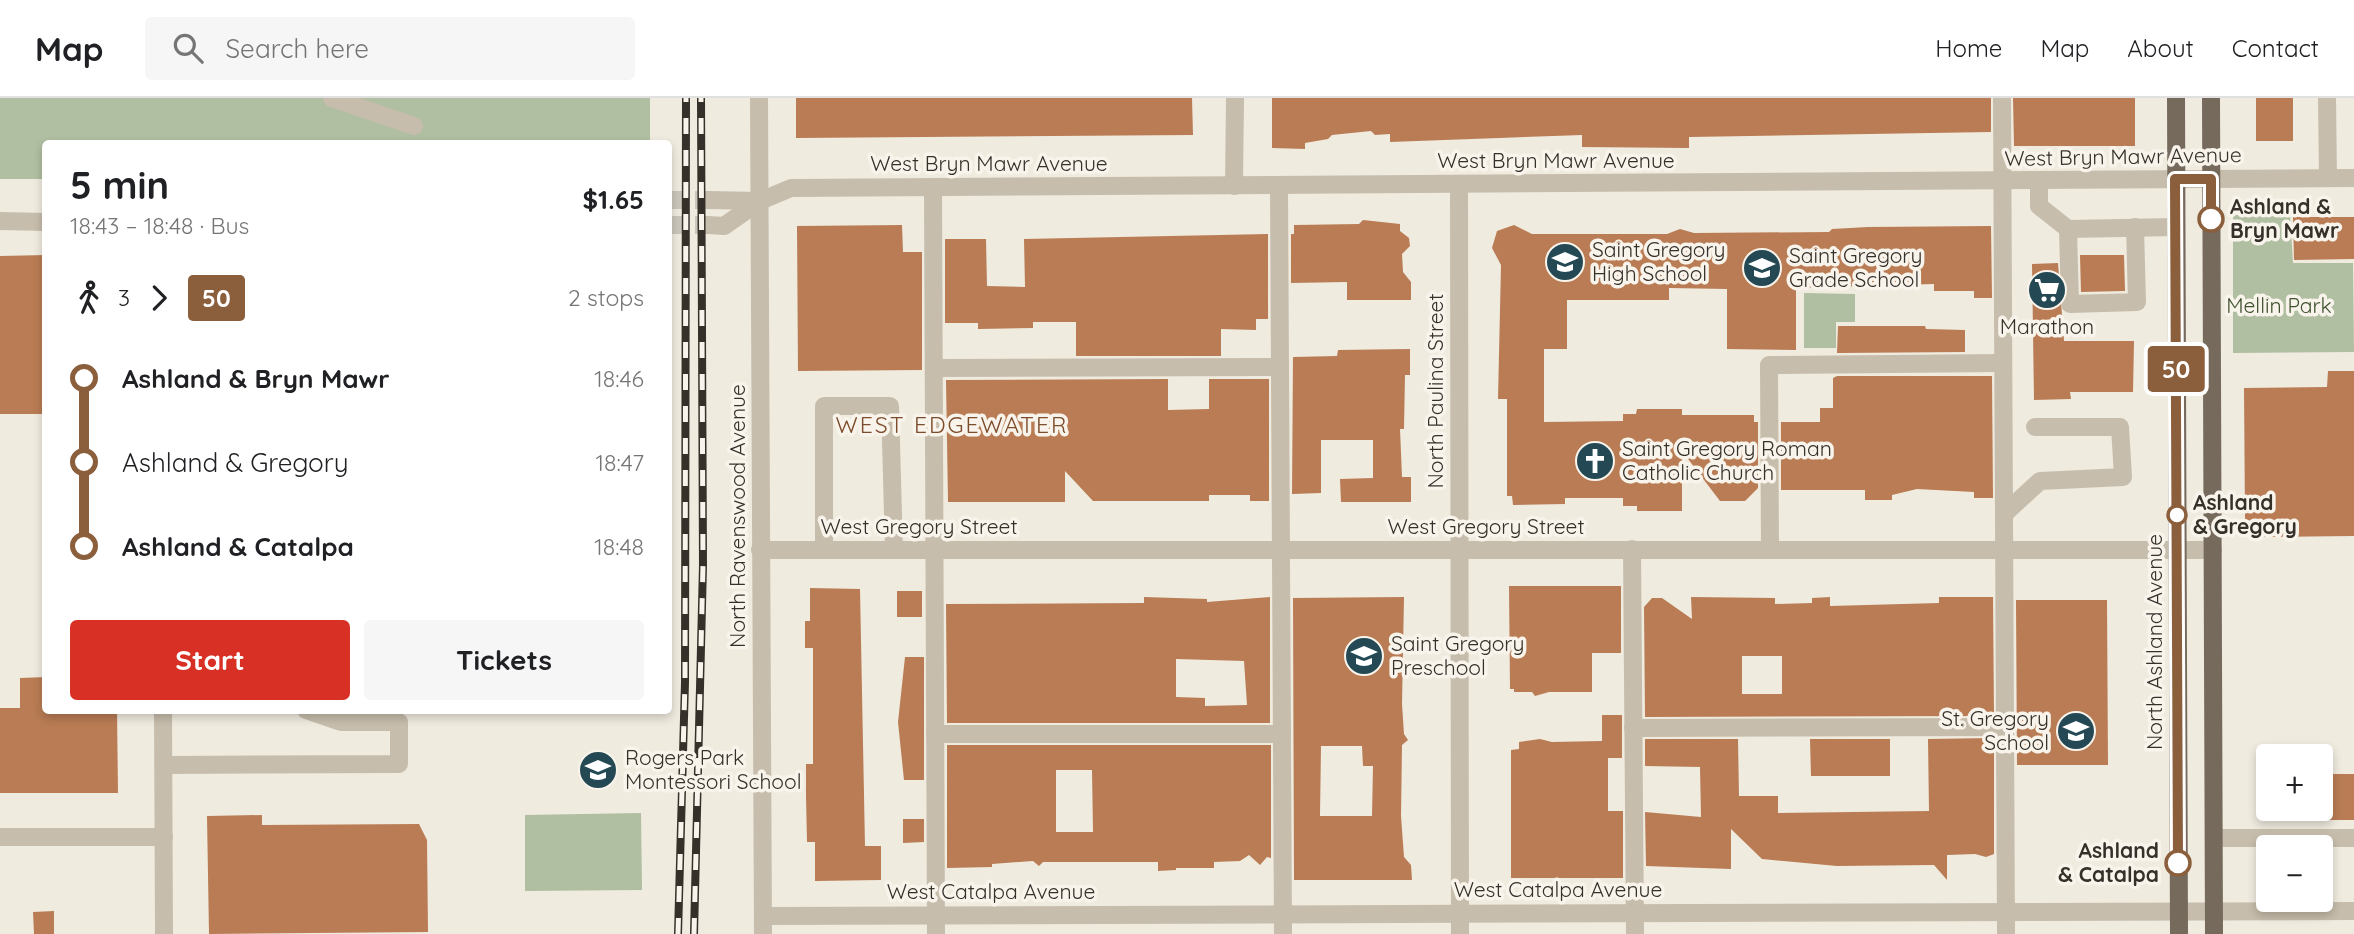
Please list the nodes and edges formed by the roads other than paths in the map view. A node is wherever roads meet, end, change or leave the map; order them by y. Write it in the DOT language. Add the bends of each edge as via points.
graph roads {
  1 [pos="332,98"];
  2 [pos="760,98"];
  3 [pos="1235,98"];
  4 [pos="2002,98"];
  5 [pos="2176,98"];
  6 [pos="2211,98"];
  7 [pos="2327,98"];
  8 [pos="414,126"];
  9 [pos="2328,178"];
  10 [pos="2354,178"];
  11 [pos="2175,179"];
  12 [pos="2211,179"];
  13 [pos="2002,181"];
  14 [pos="2039,181"];
  15 [pos="1459,184"];
  16 [pos="1279,185"];
  17 [pos="1234,186"];
  18 [pos="933,187"];
  19 [pos="708,200"];
  20 [pos="760,201"];
  21 [pos="0,222"];
  22 [pos="42,222"];
  23 [pos="708,225"];
  24 [pos="2176,227"];
  25 [pos="2135,228"];
  26 [pos="2068,229"];
  27 [pos="2003,363"];
  28 [pos="1280,367"];
  29 [pos="934,368"];
  30 [pos="2035,427"];
  31 [pos="2004,514"];
  32 [pos="934,549"];
  33 [pos="1459,549"];
  34 [pos="1632,549"];
  35 [pos="1770,549"];
  36 [pos="2004,549"];
  37 [pos="760,550"];
  38 [pos="824,550"];
  39 [pos="894,550"];
  40 [pos="1281,550"];
  41 [pos="2177,550"];
  42 [pos="2213,551"];
  43 [pos="163,714"];
  44 [pos="318,714"];
  45 [pos="2005,727"];
  46 [pos="1633,728"];
  47 [pos="935,734"];
  48 [pos="1282,734"];
  49 [pos="164,765"];
  50 [pos="0,837"];
  51 [pos="164,837"];
  52 [pos="2214,838"];
  53 [pos="2354,838"];
  54 [pos="2179,911"];
  55 [pos="2214,911"];
  56 [pos="2354,911"];
  57 [pos="2006,912"];
  58 [pos="1635,913"];
  59 [pos="1283,914"];
  60 [pos="1460,914"];
  61 [pos="936,915"];
  62 [pos="762,925"];
  63 [pos="164,934"];
  64 [pos="936,934"];
  65 [pos="1283,934"];
  66 [pos="1460,934"];
  67 [pos="1635,934"];
  68 [pos="2006,934"];
  69 [pos="2179,934"];
  70 [pos="2214,934"];
  1 -- 8 [label="street"];
  2 -- 20 [label="street, North Ravenswood Avenue"];
  3 -- 17 [label="street"];
  4 -- 13 [label="street"];
  5 -- 11 [label="main road, North Ashland Avenue"];
  6 -- 12 [label="main road"];
  7 -- 9 [label="street"];
  9 -- 10 [label="street, West Bryn Mawr Avenue"];
  9 -- 12 [label="street, West Bryn Mawr Avenue"];
  11 -- 12 [label="street, West Bryn Mawr Avenue"];
  11 -- 14 [label="street, West Bryn Mawr Avenue"];
  11 -- 24 [label="main road, North Ashland Avenue"];
  12 -- 42 [label="main road"];
  13 -- 14 [label="street, West Bryn Mawr Avenue"];
  13 -- 15 [label="street, West Bryn Mawr Avenue"];
  13 -- 27 [label="street"];
  14 -- 26 [label="street" via="2039,206"];
  15 -- 16 [label="street, West Bryn Mawr Avenue"];
  15 -- 33 [label="street, North Paulina Street"];
  16 -- 17 [label="street, West Bryn Mawr Avenue"];
  16 -- 28 [label="street"];
  17 -- 18 [label="street, West Bryn Mawr Avenue"];
  18 -- 20 [label="street, West Bryn Mawr Avenue" via="791,188"];
  18 -- 29 [label="street"];
  19 -- 20 [label="street, West Bryn Mawr Avenue"];
  20 -- 23 [label="street, West Bryn Mawr Avenue" via="724,226"];
  20 -- 37 [label="street, North Ravenswood Avenue"];
  21 -- 22 [label="street"];
  24 -- 25 [label="street"];
  24 -- 41 [label="main road, North Ashland Avenue"];
  25 -- 26 [label="street"];
  25 -- 26 [label="street" via="2137,302 2070,304"];
  27 -- 31 [label="street"];
  27 -- 35 [label="street" via="1769,365"];
  28 -- 29 [label="street"];
  28 -- 40 [label="street"];
  29 -- 32 [label="street"];
  30 -- 31 [label="street" via="2120,427 2123,477 2040,481"];
  31 -- 36 [label="street"];
  32 -- 39 [label="street, West Gregory Street"];
  32 -- 40 [label="street, West Gregory Street"];
  32 -- 47 [label="street"];
  33 -- 34 [label="street, West Gregory Street"];
  33 -- 40 [label="street, West Gregory Street"];
  33 -- 60 [label="street, North Paulina Street"];
  34 -- 35 [label="street, West Gregory Street"];
  34 -- 46 [label="street"];
  35 -- 36 [label="street, West Gregory Street"];
  36 -- 41 [label="street, West Gregory Street"];
  36 -- 45 [label="street"];
  37 -- 38 [label="street, West Gregory Street"];
  37 -- 62 [label="street, North Ravenswood Avenue"];
  38 -- 39 [label="street, West Gregory Street"];
  38 -- 39 [label="street" via="824,406 890,406"];
  40 -- 48 [label="street"];
  41 -- 42 [label="street, West Gregory Street"];
  41 -- 54 [label="main road, North Ashland Avenue"];
  42 -- 52 [label="main road"];
  43 -- 49 [label="street"];
  44 -- 49 [label="street" via="341,722 399,722 399,764"];
  45 -- 46 [label="street"];
  45 -- 57 [label="street"];
  46 -- 58 [label="street"];
  47 -- 48 [label="street"];
  47 -- 61 [label="street"];
  48 -- 59 [label="street"];
  49 -- 51 [label="street"];
  50 -- 51 [label="street"];
  51 -- 63 [label="street"];
  52 -- 53 [label="street"];
  52 -- 55 [label="main road"];
  54 -- 55 [label="street, West Catalpa Avenue"];
  54 -- 57 [label="street, West Catalpa Avenue"];
  54 -- 69 [label="main road, North Ashland Avenue"];
  55 -- 56 [label="street, West Catalpa Avenue"];
  55 -- 70 [label="main road"];
  57 -- 58 [label="street, West Catalpa Avenue"];
  57 -- 68 [label="street"];
  58 -- 60 [label="street, West Catalpa Avenue"];
  58 -- 67 [label="street"];
  59 -- 60 [label="street, West Catalpa Avenue"];
  59 -- 61 [label="street, West Catalpa Avenue"];
  59 -- 65 [label="street"];
  60 -- 66 [label="street, North Paulina Street"];
  61 -- 62 [label="street, West Catalpa Avenue"];
  61 -- 64 [label="street"];
}
